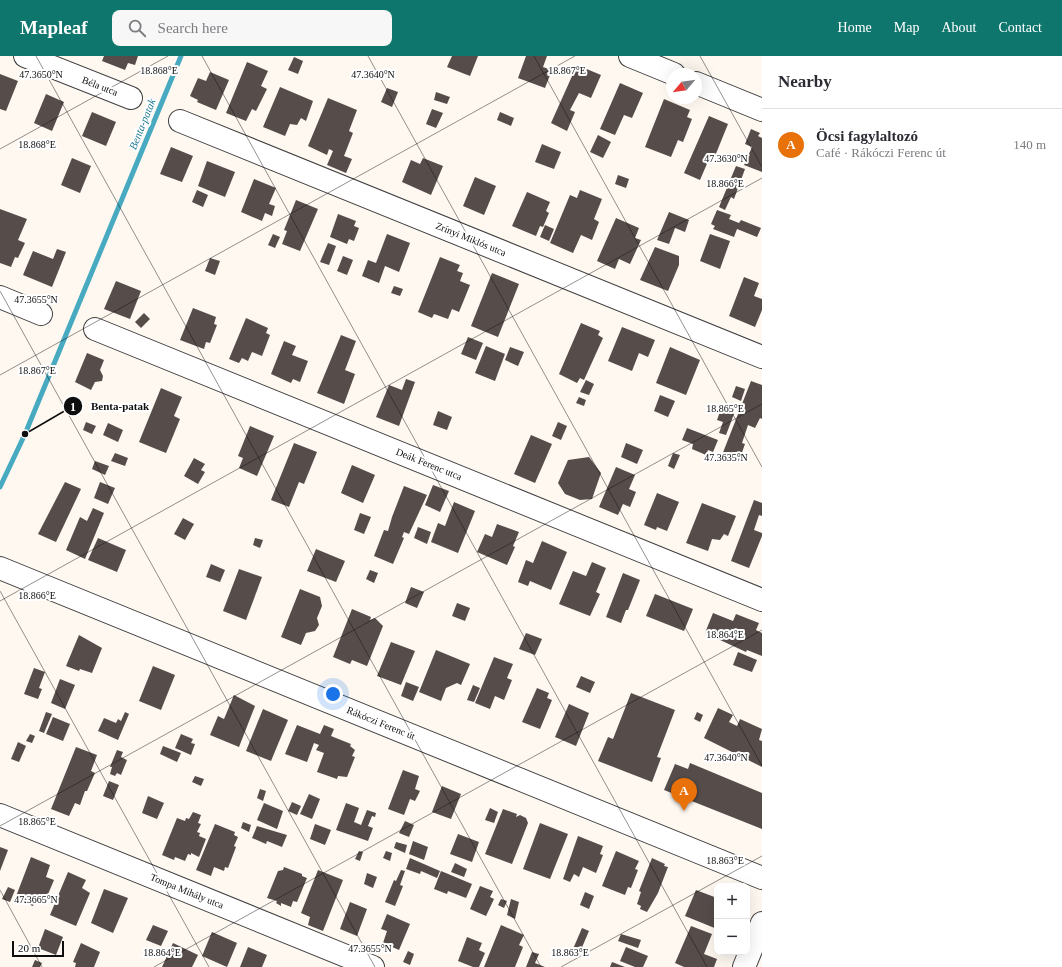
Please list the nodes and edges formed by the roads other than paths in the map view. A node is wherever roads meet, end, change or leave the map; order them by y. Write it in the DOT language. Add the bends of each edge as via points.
graph roads {
  1 [pos="25,56"];
  2 [pos="630,56"];
  3 [pos="666,71"];
  4 [pos="702,85"];
  5 [pos="131,98"];
  6 [pos="762,110"];
  7 [pos="180,121"];
  8 [pos="0,297"];
  9 [pos="41,314"];
  10 [pos="95,329"];
  11 [pos="762,357"];
  12 [pos="0,568"];
  13 [pos="762,600"];
  14 [pos="0,815"];
  15 [pos="762,878"];
  16 [pos="762,923"];
  17 [pos="373,967"];
  18 [pos="744,967"];
  1 -- 5 [label="street, Béla utca"];
  2 -- 3 [label="street"];
  4 -- 6 [label="street"];
  7 -- 11 [label="street, Zrínyi Miklós utca"];
  8 -- 9 [label="street"];
  10 -- 13 [label="street, Deák Ferenc utca"];
  12 -- 15 [label="street, Rákóczi Ferenc út"];
  14 -- 17 [label="street, Tompa Mihály utca"];
  16 -- 18 [label="street"];
}
